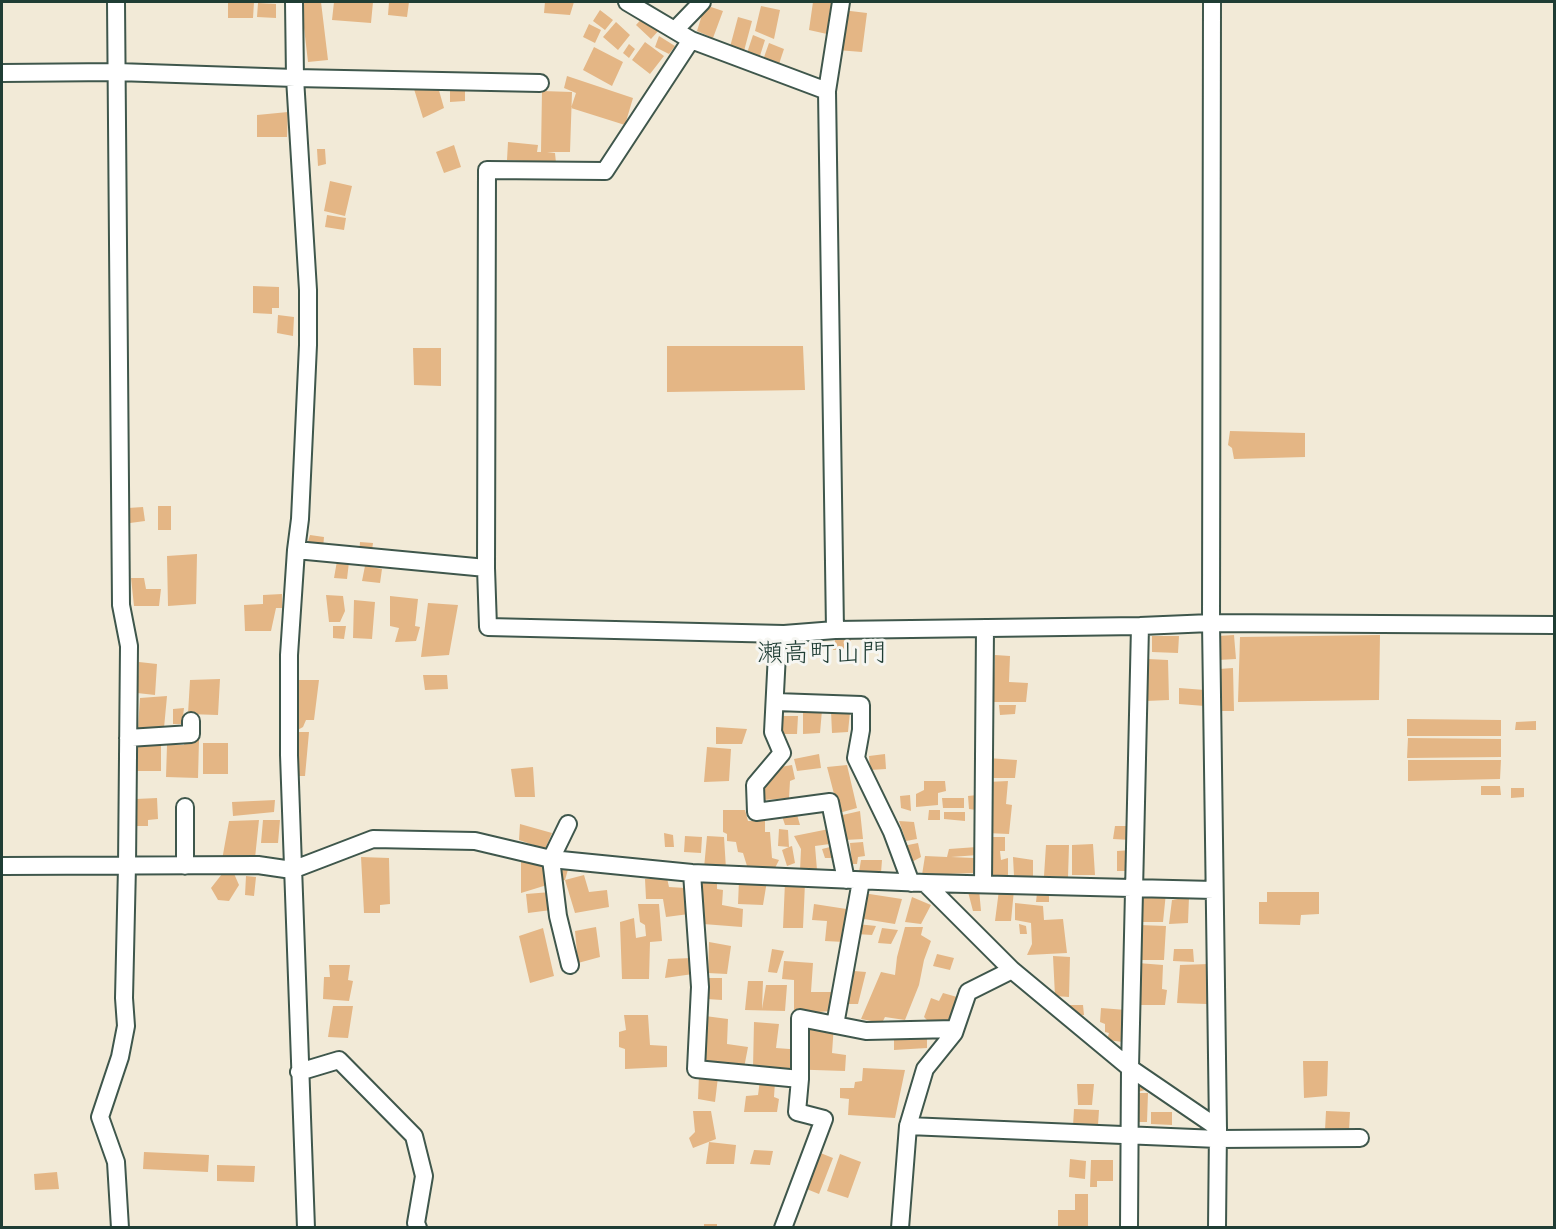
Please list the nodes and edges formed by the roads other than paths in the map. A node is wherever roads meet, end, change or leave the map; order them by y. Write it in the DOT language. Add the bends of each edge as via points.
graph roads {
  1 [pos="116,2"];
  2 [pos="294,2"];
  3 [pos="627,2"];
  4 [pos="702,2"];
  5 [pos="841,2"];
  6 [pos="1212,2"];
  7 [pos="675,30"];
  8 [pos="691,40"];
  9 [pos="117,72"];
  10 [pos="2,73"];
  11 [pos="295,78"];
  12 [pos="540,82"];
  13 [pos="827,91"];
  14 [pos="296,550"];
  15 [pos="486,568"];
  16 [pos="1211,623"];
  17 [pos="1140,626"];
  18 [pos="1554,626"];
  19 [pos="985,628"];
  20 [pos="835,630"];
  21 [pos="778,634"];
  22 [pos="776,702"];
  23 [pos="191,721"];
  24 [pos="128,738"];
  25 [pos="185,807"];
  26 [pos="568,824"];
  27 [pos="551,859"];
  28 [pos="2,866"];
  29 [pos="127,866"];
  30 [pos="185,866"];
  31 [pos="292,870"];
  32 [pos="692,873"];
  33 [pos="854,880"];
  34 [pos="918,883"];
  35 [pos="983,885"];
  36 [pos="1136,888"];
  37 [pos="1214,890"];
  38 [pos="570,964"];
  39 [pos="1012,970"];
  40 [pos="835,1025"];
  41 [pos="955,1029"];
  42 [pos="1130,1068"];
  43 [pos="299,1072"];
  44 [pos="800,1079"];
  45 [pos="908,1126"];
  46 [pos="1218,1133"];
  47 [pos="1130,1136"];
  48 [pos="1360,1138"];
  49 [pos="120,1227"];
  50 [pos="306,1227"];
  51 [pos="418,1227"];
  52 [pos="783,1227"];
  53 [pos="900,1227"];
  54 [pos="1129,1227"];
  55 [pos="1217,1227"];
  1 -- 9 [label="street"];
  2 -- 11 [label="street"];
  3 -- 7 [label="street"];
  4 -- 7 [label="street"];
  5 -- 13 [label="street"];
  6 -- 16 [label="street"];
  7 -- 8 [label="street"];
  8 -- 13 [label="street"];
  8 -- 15 [label="street" via="606,171 487,170"];
  9 -- 10 [label="street"];
  9 -- 11 [label="street"];
  9 -- 24 [label="street" via="121,605 129,646"];
  11 -- 12 [label="street"];
  11 -- 14 [label="street" via="308,290"];
  13 -- 20 [label="street"];
  14 -- 15 [label="street"];
  14 -- 31 [label="street" via="289,655"];
  15 -- 21 [label="street" via="488,627"];
  16 -- 17 [label="street"];
  16 -- 18 [label="street"];
  16 -- 37 [label="street"];
  17 -- 19 [label="street"];
  17 -- 36 [label="street"];
  19 -- 20 [label="street"];
  19 -- 35 [label="street"];
  20 -- 21 [label="street"];
  21 -- 22 [label="street"];
  22 -- 33 [label="street" via="773,732 782,753 755,785 756,812 830,802"];
  22 -- 34 [label="street" via="861,705 856,758"];
  23 -- 24 [label="street" via="191,734"];
  24 -- 29 [label="street"];
  25 -- 30 [label="street"];
  26 -- 27 [label="street"];
  27 -- 31 [label="street" via="475,841 373,839"];
  27 -- 32 [label="street"];
  27 -- 38 [label="street" via="558,916"];
  28 -- 29 [label="street"];
  29 -- 30 [label="street"];
  29 -- 49 [label="street" via="126,1026 100,1117 116,1162"];
  30 -- 31 [label="street" via="258,865"];
  31 -- 43 [label="street"];
  32 -- 33 [label="street"];
  32 -- 44 [label="street" via="700,987 696,1069"];
  33 -- 34 [label="street"];
  33 -- 40 [label="street"];
  34 -- 35 [label="street"];
  34 -- 39 [label="street"];
  35 -- 36 [label="street"];
  36 -- 37 [label="street"];
  36 -- 42 [label="street"];
  37 -- 46 [label="street"];
  39 -- 41 [label="street" via="968,992"];
  39 -- 42 [label="street"];
  40 -- 41 [label="street" via="866,1031"];
  40 -- 44 [label="street" via="800,1018"];
  41 -- 45 [label="street" via="925,1069"];
  42 -- 46 [label="street"];
  42 -- 47 [label="street"];
  43 -- 50 [label="street"];
  43 -- 51 [label="street" via="339,1060 414,1136 424,1176"];
  44 -- 52 [label="street" via="797,1112 824,1119"];
  45 -- 47 [label="street"];
  45 -- 53 [label="street"];
  46 -- 47 [label="street"];
  46 -- 48 [label="street"];
  46 -- 55 [label="street"];
  47 -- 54 [label="street"];
}
